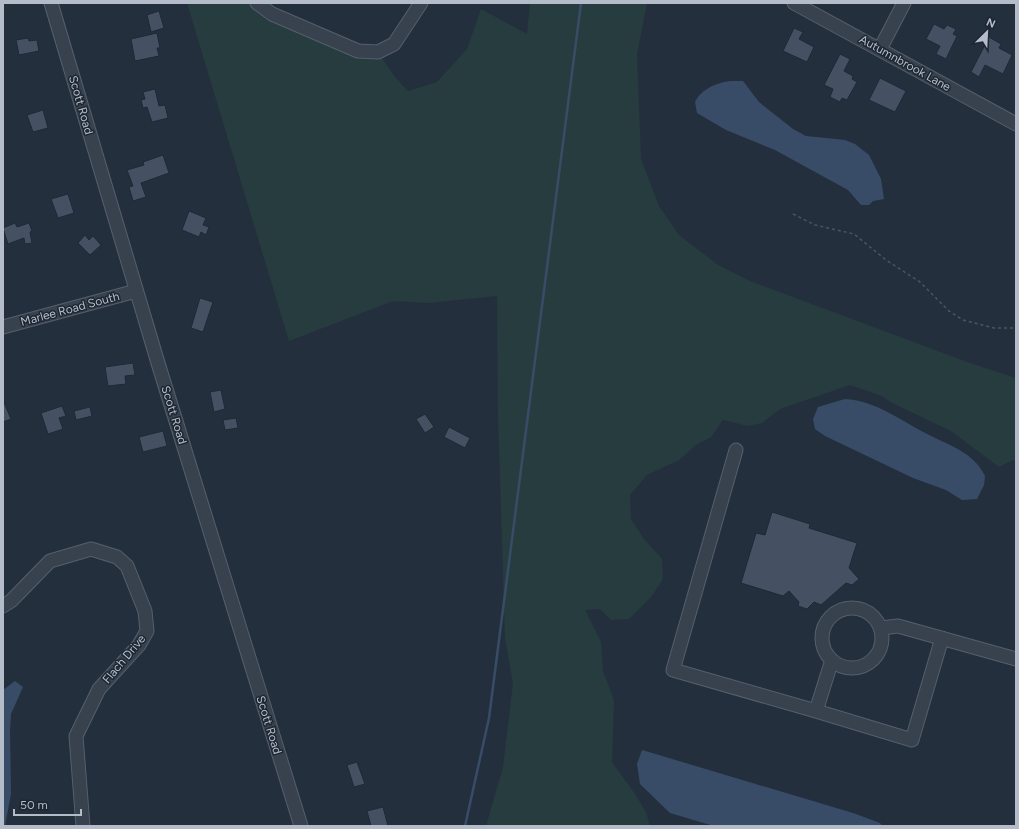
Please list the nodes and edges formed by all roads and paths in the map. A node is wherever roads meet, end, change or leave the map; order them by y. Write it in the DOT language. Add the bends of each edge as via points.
graph roads {
  1 [pos="51,3"];
  2 [pos="257,3"];
  3 [pos="421,3"];
  4 [pos="794,3"];
  5 [pos="904,3"];
  6 [pos="880,49"];
  7 [pos="1016,124"];
  8 [pos="793,214"];
  9 [pos="136,291"];
  10 [pos="3,327"];
  11 [pos="1016,328"];
  12 [pos="736,450"];
  13 [pos="3,606"];
  14 [pos="880,628"];
  15 [pos="942,638"];
  16 [pos="1016,659"];
  17 [pos="832,660"];
  18 [pos="816,711"];
  19 [pos="83,826"];
  20 [pos="301,826"];
  1 -- 9 [label="street, Scott Road"];
  2 -- 3 [label="street" via="272,14 345,45 358,50 378,52 394,44"];
  4 -- 6 [label="street, Autumnbrook Lane"];
  5 -- 6 [label="street"];
  6 -- 7 [label="street, Autumnbrook Lane"];
  8 -- 11 [label="path" via="815,225 854,234 886,260 920,282 943,306 962,320 994,328"];
  9 -- 10 [label="street, Marlee Road South"];
  9 -- 20 [label="street, Scott Road"];
  12 -- 18 [label="street" via="673,670"];
  13 -- 19 [label="street, Flach Drive" via="50,561 91,549 117,557 127,566 145,611 147,631 139,645 99,689 76,736"];
  14 -- 15 [label="street" via="898,626"];
  14 -- 17 [label="street" via="881,648 869,663 860,668 850,668 840,666"];
  14 -- 17 [label="street" via="877,620 868,613 854,609 840,611 829,620 822,634 824,648"];
  15 -- 16 [label="street"];
  15 -- 18 [label="street" via="912,740"];
  17 -- 18 [label="street"];
}
